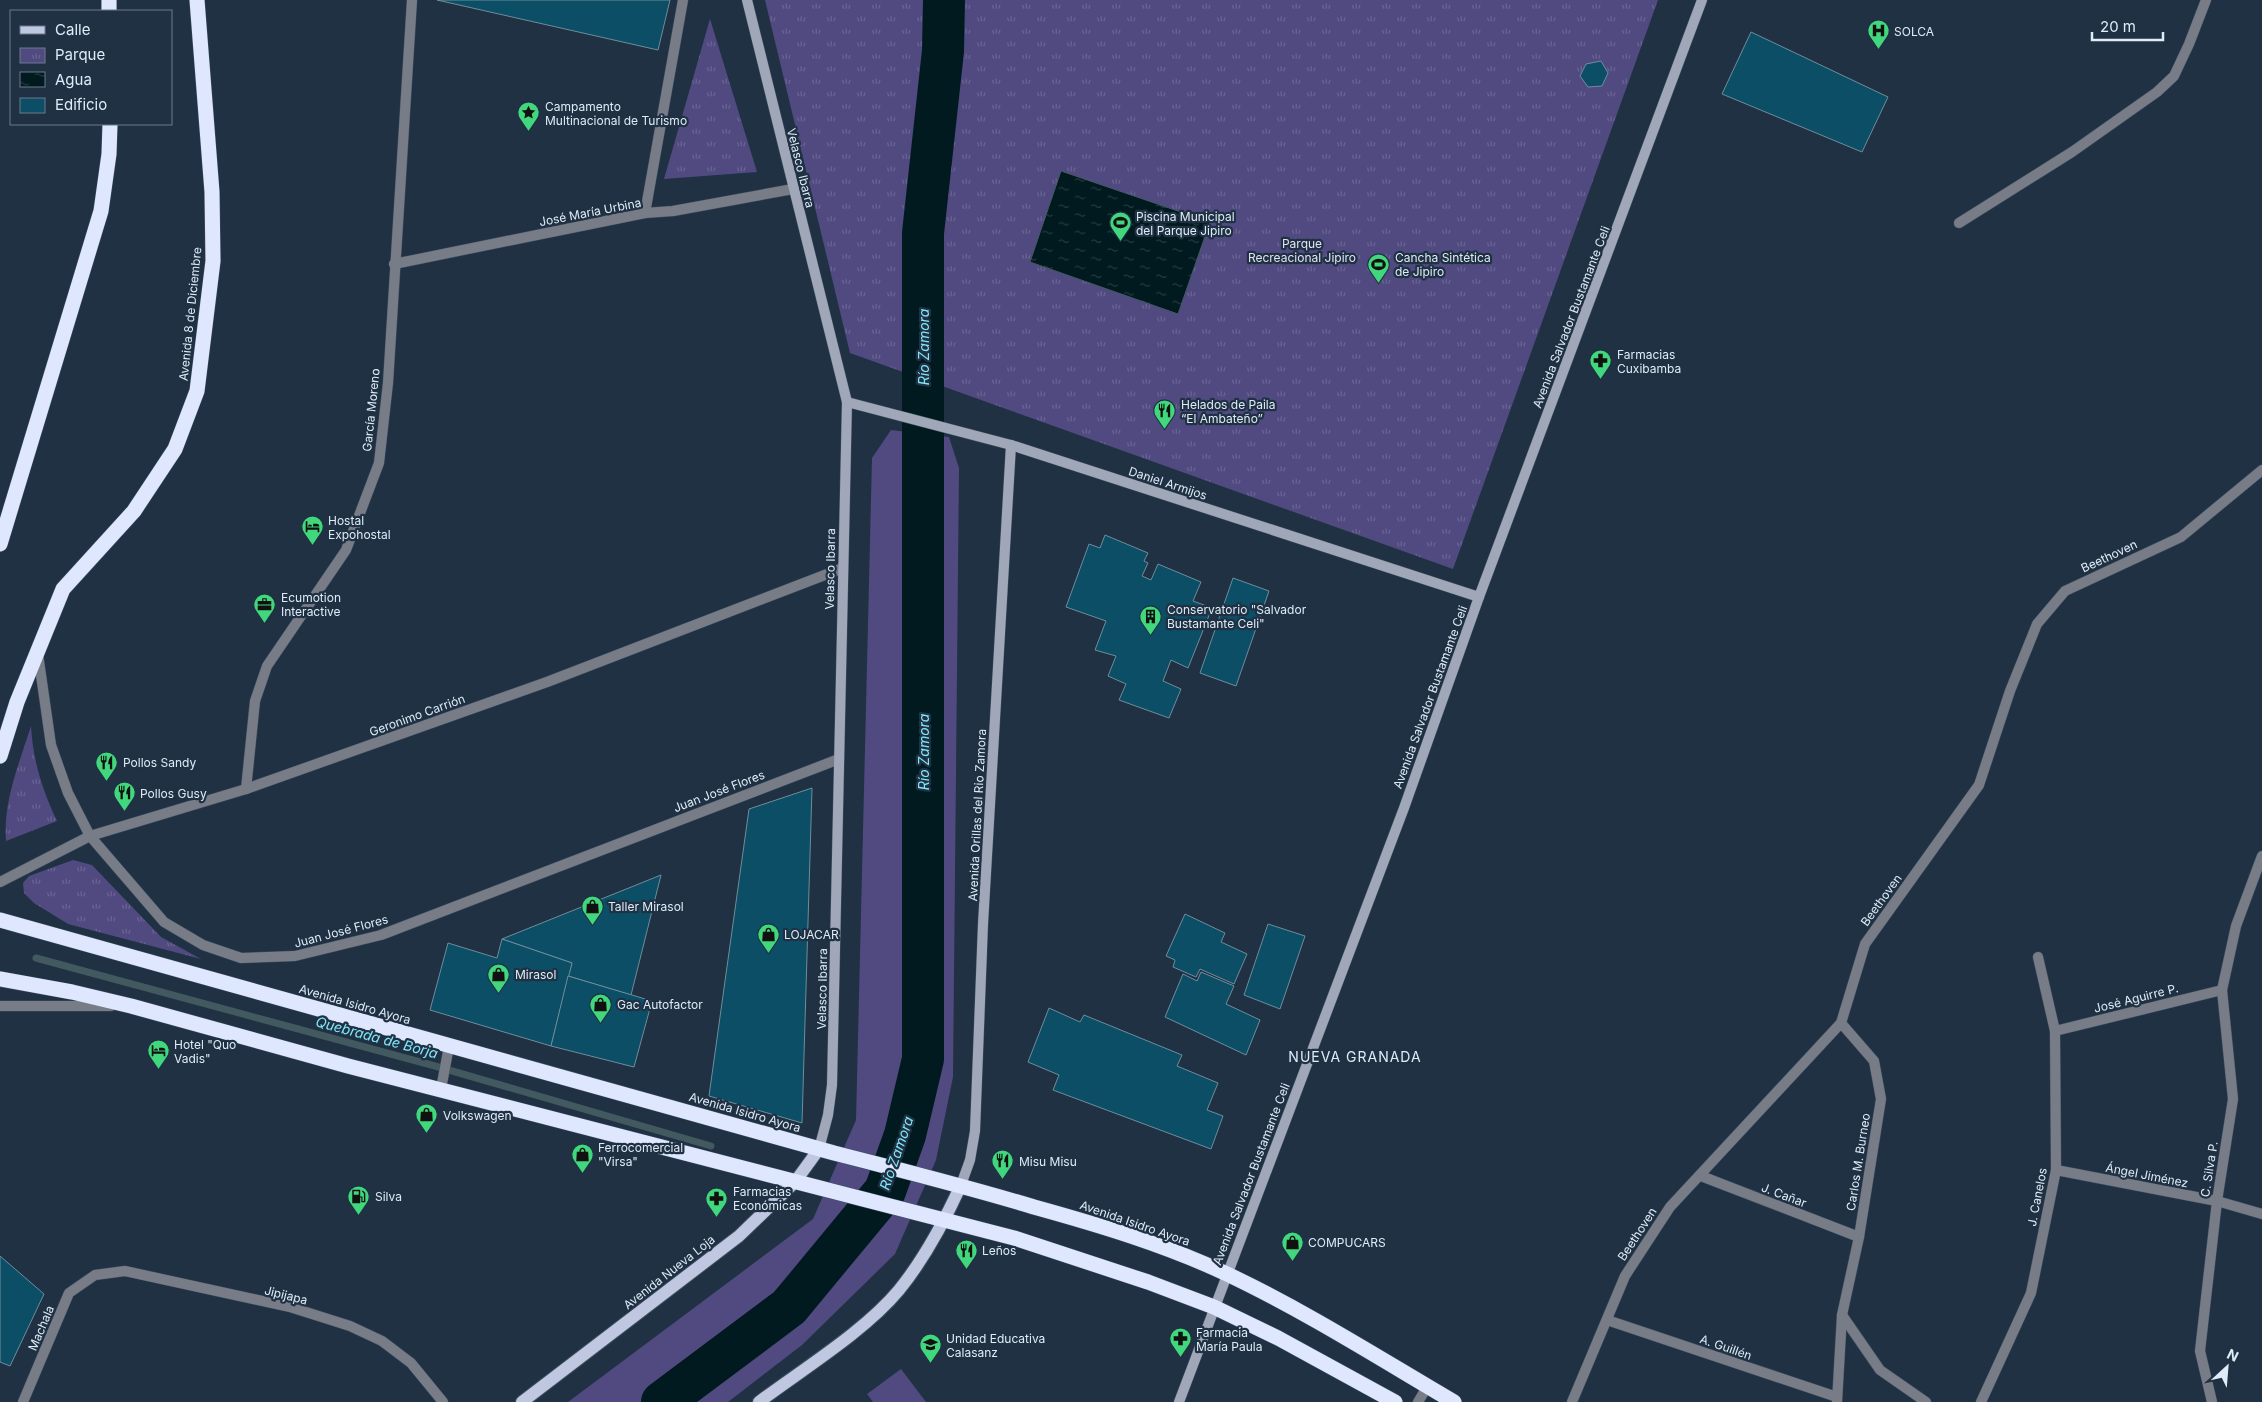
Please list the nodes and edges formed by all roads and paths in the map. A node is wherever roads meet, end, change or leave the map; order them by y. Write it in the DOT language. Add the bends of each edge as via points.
graph roads {
  1 [pos="197,0"];
  2 [pos="412,0"];
  3 [pos="683,0"];
  4 [pos="747,0"];
  5 [pos="1702,0"];
  6 [pos="2206,0"];
  7 [pos="110,125"];
  8 [pos="793,189"];
  9 [pos="645,214"];
  10 [pos="1959,223"];
  11 [pos="394,264"];
  12 [pos="847,402"];
  13 [pos="1011,445"];
  14 [pos="2262,470"];
  15 [pos="0,544"];
  16 [pos="843,568"];
  17 [pos="1479,597"];
  18 [pos="38,651"];
  19 [pos="0,756"];
  20 [pos="838,759"];
  21 [pos="246,790"];
  22 [pos="90,836"];
  23 [pos="2262,856"];
  24 [pos="0,882"];
  25 [pos="0,920"];
  26 [pos="2038,957"];
  27 [pos="0,979"];
  28 [pos="2222,990"];
  29 [pos="0,1006"];
  30 [pos="131,1006"];
  31 [pos="1841,1023"];
  32 [pos="2055,1031"];
  33 [pos="449,1046"];
  34 [pos="441,1089"];
  35 [pos="819,1148"];
  36 [pos="2056,1170"];
  37 [pos="1701,1176"];
  38 [pos="795,1182"];
  39 [pos="956,1183"];
  40 [pos="2217,1201"];
  41 [pos="2262,1214"];
  42 [pos="938,1218"];
  43 [pos="1859,1237"];
  44 [pos="1226,1273"];
  45 [pos="95,1275"];
  46 [pos="1214,1307"];
  47 [pos="1842,1315"];
  48 [pos="1608,1320"];
  49 [pos="1428,1387"];
  50 [pos="1837,1399"];
  51 [pos="24,1402"];
  52 [pos="444,1402"];
  53 [pos="522,1402"];
  54 [pos="759,1402"];
  55 [pos="1179,1402"];
  56 [pos="1394,1402"];
  57 [pos="1418,1402"];
  58 [pos="1454,1402"];
  59 [pos="1572,1402"];
  60 [pos="1926,1402"];
  61 [pos="1981,1402"];
  62 [pos="2212,1402"];
  1 -- 18 [label="highway, Avenida 8 de Diciembre" via="212,192 213,261 197,391 175,449 134,511 63,589"];
  2 -- 11 [label="street, García Moreno"];
  3 -- 9 [label="street"];
  4 -- 8 [label="main road, Velasco Ibarra"];
  5 -- 17 [label="main road, Avenida Salvador Bustamante Celi"];
  6 -- 10 [label="street" via="2174,76 2157,92 2072,152"];
  7 -- 15 [label="highway" via="101,211"];
  8 -- 9 [label="street, José María Urbina"];
  8 -- 12 [label="main road, Velasco Ibarra"];
  9 -- 11 [label="street, José María Urbina"];
  11 -- 21 [label="street, García Moreno" via="388,383 379,463 346,550 267,666 255,701"];
  12 -- 13 [label="main road, Daniel Armijos"];
  12 -- 16 [label="main road, Velasco Ibarra"];
  13 -- 17 [label="main road, Daniel Armijos"];
  13 -- 39 [label="main road, Avenida Orillas del Rio Zamora" via="983,924 975,1131 970,1160"];
  14 -- 31 [label="street, Beethoven" via="2181,537 2065,591 2037,624 2010,691 1979,784 1864,944"];
  16 -- 20 [label="main road, Velasco Ibarra"];
  16 -- 21 [label="street, Geronimo Carrión" via="546,682"];
  17 -- 44 [label="main road, Avenida Salvador Bustamante Celi" via="1404,808"];
  18 -- 19 [label="highway, Avenida 8 de Diciembre"];
  18 -- 22 [label="street, Juan José Flores" via="51,745 68,793"];
  20 -- 22 [label="street, Juan José Flores" via="381,935 295,956 241,958 202,945 164,922"];
  20 -- 35 [label="main road, Velasco Ibarra" via="832,1086"];
  21 -- 22 [label="street, Geronimo Carrión"];
  22 -- 24 [label="street, Geronimo Carrión"];
  23 -- 28 [label="street, C. Silva P." via="2236,926"];
  25 -- 33 [label="highway, Avenida Isidro Ayora"];
  26 -- 32 [label="street, J. Canelos"];
  27 -- 30 [label="highway"];
  28 -- 32 [label="street, José Aguirre P."];
  28 -- 40 [label="street, C. Silva P." via="2233,1100"];
  29 -- 30 [label="street"];
  30 -- 34 [label="highway"];
  31 -- 37 [label="street, Beethoven"];
  31 -- 43 [label="street, Carlos M. Burneo" via="1874,1061 1881,1099"];
  32 -- 36 [label="street, J. Canelos"];
  33 -- 34 [label="street"];
  33 -- 35 [label="highway, Avenida Isidro Ayora"];
  34 -- 38 [label="highway"];
  35 -- 38 [label="main road, Avenida Nueva Loja"];
  35 -- 39 [label="highway, Avenida Isidro Ayora"];
  36 -- 40 [label="street, Ángel Jiménez"];
  36 -- 61 [label="street, J. Canelos" via="2031,1292"];
  37 -- 43 [label="street, J. Cañar"];
  37 -- 48 [label="street, Beethoven" via="1670,1207 1625,1276"];
  38 -- 42 [label="highway"];
  38 -- 53 [label="main road, Avenida Nueva Loja" via="739,1236"];
  39 -- 42 [label="main road"];
  39 -- 44 [label="highway, Avenida Isidro Ayora" via="1096,1224"];
  40 -- 41 [label="street, Ángel Jiménez"];
  40 -- 62 [label="street, C. Silva P." via="2200,1351"];
  42 -- 46 [label="highway" via="1082,1259"];
  42 -- 54 [label="main road" via="925,1254 898,1291 868,1321"];
  43 -- 47 [label="street, Carlos M. Burneo"];
  44 -- 46 [label="main road, Avenida Salvador Bustamante Celi"];
  44 -- 49 [label="highway, Avenida Isidro Ayora"];
  45 -- 51 [label="street, Machala" via="70,1293"];
  45 -- 52 [label="street, Jipijapa" via="125,1271 290,1307 350,1326 382,1341 411,1363"];
  46 -- 55 [label="main road, Avenida Salvador Bustamante Celi"];
  46 -- 56 [label="highway"];
  47 -- 50 [label="street, Carlos M. Burneo"];
  47 -- 60 [label="street" via="1880,1370"];
  48 -- 50 [label="street, A. Guillén"];
  48 -- 59 [label="street, Beethoven"];
  49 -- 57 [label="street"];
  49 -- 58 [label="highway, Avenida Isidro Ayora"];
}
